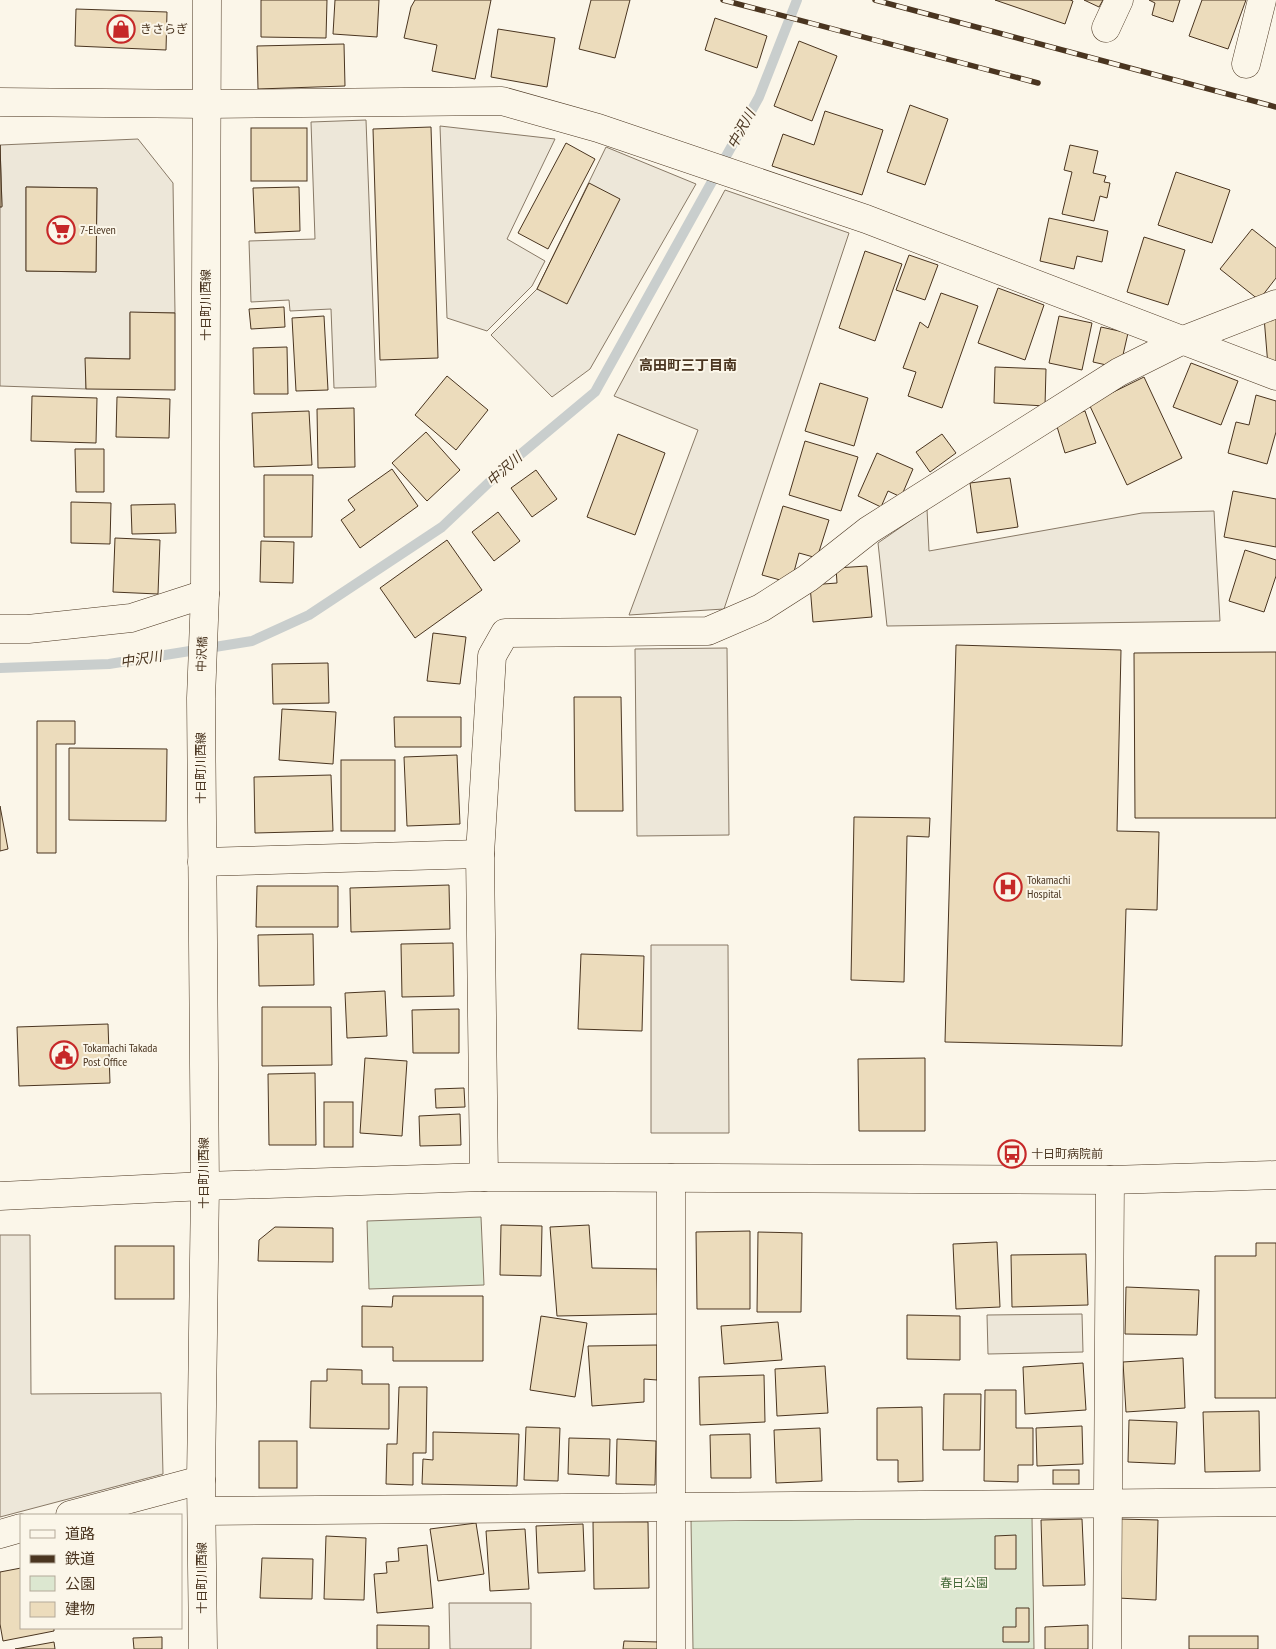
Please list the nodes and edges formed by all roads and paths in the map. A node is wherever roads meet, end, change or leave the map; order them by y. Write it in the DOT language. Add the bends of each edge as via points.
graph roads {
  1 [pos="207,0"];
  2 [pos="1119,0"];
  3 [pos="1262,0"];
  4 [pos="1106,28"];
  5 [pos="1246,64"];
  6 [pos="0,102"];
  7 [pos="207,104"];
  8 [pos="1276,304"];
  9 [pos="1181,341"];
  10 [pos="1276,376"];
  11 [pos="204,602"];
  12 [pos="0,629"];
  13 [pos="201,698"];
  14 [pos="480,854"];
  15 [pos="202,862"];
  16 [pos="1276,1175"];
  17 [pos="484,1177"];
  18 [pos="671,1178"];
  19 [pos="1110,1180"];
  20 [pos="205,1186"];
  21 [pos="0,1196"];
  22 [pos="201,1480"];
  23 [pos="1276,1502"];
  24 [pos="1108,1504"];
  25 [pos="671,1507"];
  26 [pos="202,1511"];
  27 [pos="74,1514"];
  28 [pos="20,1528"];
  29 [pos="0,1534"];
  30 [pos="202,1649"];
  31 [pos="671,1649"];
  32 [pos="1106,1649"];
  1 -- 7 [label="street, 十日町川西線"];
  2 -- 4 [label="street"];
  3 -- 5 [label="street"];
  6 -- 7 [label="street"];
  7 -- 9 [label="street" via="502,101 598,128 866,219"];
  7 -- 11 [label="street, 十日町川西線"];
  8 -- 9 [label="street"];
  9 -- 10 [label="street"];
  9 -- 14 [label="street" via="1119,372 869,530 808,578 761,608 708,631 505,633 492,656"];
  11 -- 12 [label="street" via="131,618"];
  11 -- 13 [label="street, 中沢橋"];
  13 -- 15 [label="street, 十日町川西線"];
  14 -- 15 [label="street"];
  14 -- 17 [label="street"];
  15 -- 20 [label="street, 十日町川西線"];
  16 -- 19 [label="street"];
  17 -- 18 [label="street"];
  17 -- 20 [label="street"];
  18 -- 19 [label="street"];
  18 -- 25 [label="street"];
  19 -- 24 [label="street"];
  20 -- 21 [label="street"];
  20 -- 22 [label="street, 十日町川西線"];
  22 -- 26 [label="street, 十日町川西線"];
  22 -- 27 [label="street"];
  23 -- 24 [label="street"];
  24 -- 25 [label="street"];
  24 -- 32 [label="street"];
  25 -- 26 [label="street"];
  25 -- 31 [label="street"];
  26 -- 30 [label="street, 十日町川西線"];
  28 -- 29 [label="street"];
}
